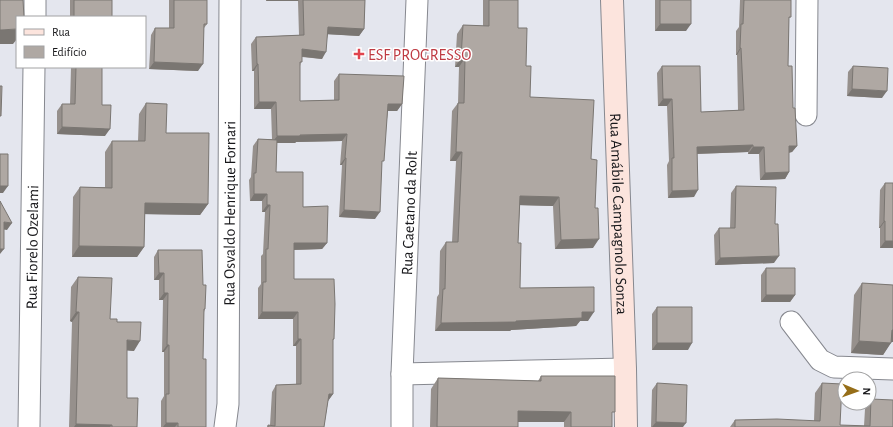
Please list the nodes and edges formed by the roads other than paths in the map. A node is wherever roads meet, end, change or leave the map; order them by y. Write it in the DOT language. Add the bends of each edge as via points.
graph roads {
  1 [pos="35,0"];
  2 [pos="230,0"];
  3 [pos="417,0"];
  4 [pos="612,0"];
  5 [pos="807,0"];
  6 [pos="35,16"];
  7 [pos="34,68"];
  8 [pos="806,115"];
  9 [pos="791,322"];
  10 [pos="625,369"];
  11 [pos="893,369"];
  12 [pos="402,374"];
  13 [pos="29,427"];
  14 [pos="225,427"];
  15 [pos="402,427"];
  16 [pos="626,427"];
  1 -- 6 [label="street"];
  2 -- 14 [label="street, Rua Osvaldo Henrique Fornari" via="228,396"];
  3 -- 12 [label="street, Rua Caetano da Rolt"];
  4 -- 10 [label="street, Rua Amábile Campagnolo Sonza"];
  5 -- 8 [label="street"];
  7 -- 13 [label="street, Rua Fiorelo Ozelami"];
  9 -- 11 [label="street" via="820,360 834,368"];
  10 -- 12 [label="street"];
  10 -- 16 [label="street, Rua Amábile Campagnolo Sonza"];
  12 -- 15 [label="street, Rua Caetano da Rolt"];
}
